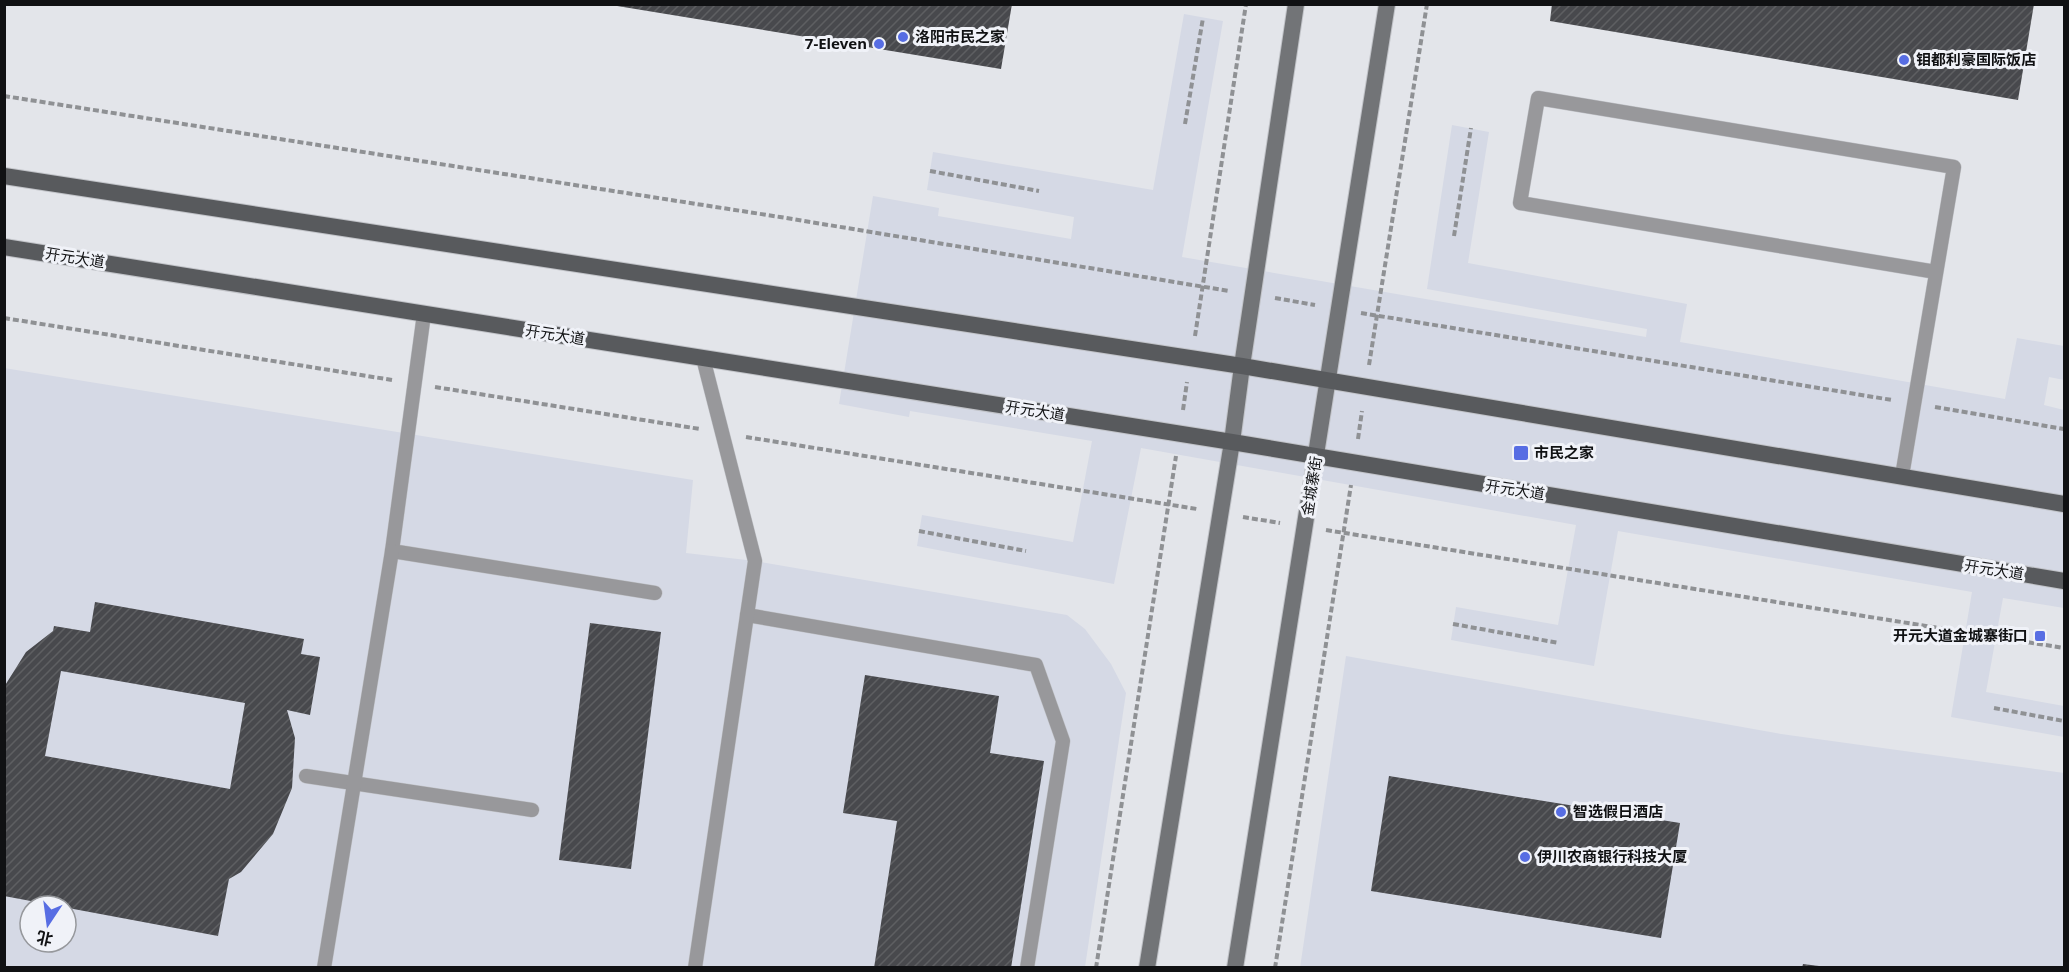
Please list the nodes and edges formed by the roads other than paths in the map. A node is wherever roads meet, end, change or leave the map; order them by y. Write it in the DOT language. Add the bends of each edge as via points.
graph roads {
  1 [pos="1296,4"];
  2 [pos="1387,4"];
  3 [pos="4,176"];
  4 [pos="4,247"];
  5 [pos="1936,272"];
  6 [pos="424,314"];
  7 [pos="703,358"];
  8 [pos="1242,366"];
  9 [pos="1328,380"];
  10 [pos="1232,442"];
  11 [pos="1316,457"];
  12 [pos="1902,476"];
  13 [pos="2064,504"];
  14 [pos="392,551"];
  15 [pos="2064,582"];
  16 [pos="655,593"];
  17 [pos="747,615"];
  18 [pos="306,776"];
  19 [pos="354,784"];
  20 [pos="532,810"];
  21 [pos="324,968"];
  22 [pos="695,968"];
  23 [pos="1027,968"];
  24 [pos="1147,968"];
  25 [pos="1235,968"];
  1 -- 8 [label="main road"];
  2 -- 9 [label="main road, 金城寨街"];
  3 -- 8 [label="main road"];
  4 -- 6 [label="main road, 开元大道"];
  5 -- 5 [label="lane" via="1954,167 1538,98 1520,202"];
  5 -- 12 [label="lane"];
  6 -- 7 [label="main road, 开元大道"];
  6 -- 14 [label="lane"];
  7 -- 10 [label="main road, 开元大道"];
  7 -- 17 [label="lane" via="755,561"];
  8 -- 9 [label="main road"];
  8 -- 10 [label="main road"];
  9 -- 11 [label="main road, 金城寨街"];
  9 -- 12 [label="main road"];
  10 -- 11 [label="main road, 开元大道"];
  10 -- 24 [label="main road"];
  11 -- 15 [label="main road, 开元大道"];
  11 -- 25 [label="main road, 金城寨街"];
  12 -- 13 [label="main road"];
  14 -- 16 [label="lane"];
  14 -- 19 [label="lane"];
  17 -- 22 [label="lane"];
  17 -- 23 [label="lane" via="1035,665 1063,741"];
  18 -- 19 [label="lane"];
  19 -- 20 [label="lane"];
  19 -- 21 [label="lane"];
}
